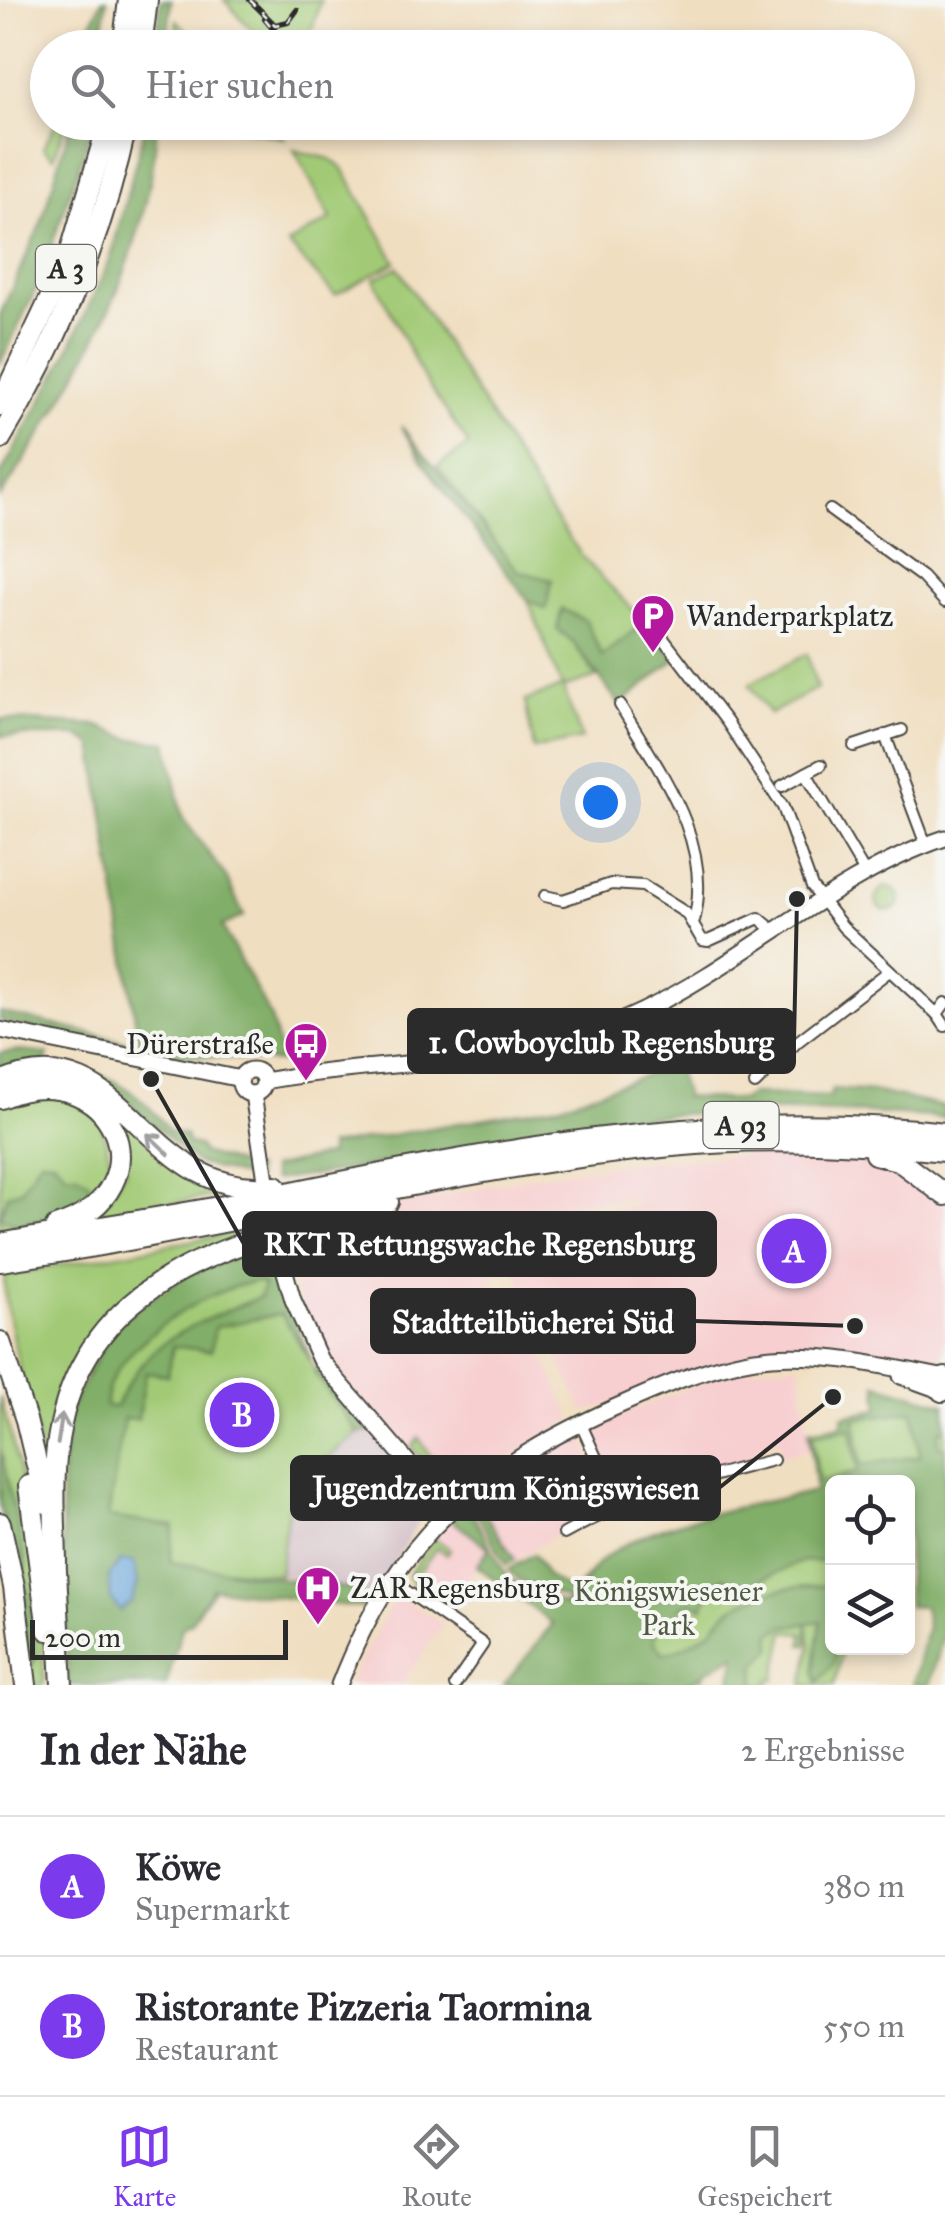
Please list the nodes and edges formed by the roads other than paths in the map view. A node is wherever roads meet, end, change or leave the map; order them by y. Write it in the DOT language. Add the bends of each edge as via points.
graph roads {
  1 [pos="142,2"];
  2 [pos="130,30"];
  3 [pos="141,30"];
  4 [pos="104,140"];
  5 [pos="122,140"];
  6 [pos="0,405"];
  7 [pos="0,439"];
  8 [pos="830,510"];
  9 [pos="945,602"];
  10 [pos="658,633"];
  11 [pos="620,705"];
  12 [pos="902,730"];
  13 [pos="886,735"];
  14 [pos="854,746"];
  15 [pos="821,765"];
  16 [pos="806,773"];
  17 [pos="782,786"];
  18 [pos="945,838"];
  19 [pos="926,845"];
  20 [pos="865,874"];
  21 [pos="545,896"];
  22 [pos="822,898"];
  23 [pos="694,920"];
  24 [pos="772,929"];
  25 [pos="888,972"];
  26 [pos="945,1003"];
  27 [pos="937,1014"];
  28 [pos="945,1026"];
  29 [pos="0,1030"];
  30 [pos="0,1083"];
  31 [pos="755,1084"];
  32 [pos="258,1088"];
  33 [pos="0,1098"];
  34 [pos="944,1137"];
  35 [pos="861,1144"];
  36 [pos="500,1169"];
  37 [pos="266,1180"];
  38 [pos="313,1187"];
  39 [pos="945,1195"];
  40 [pos="277,1244"];
  41 [pos="2,1249"];
  42 [pos="0,1342"];
  43 [pos="0,1383"];
  44 [pos="944,1383"];
  45 [pos="580,1422"];
  46 [pos="773,1460"];
  47 [pos="618,1504"];
  48 [pos="448,1509"];
  49 [pos="0,1523"];
  50 [pos="564,1534"];
  51 [pos="56,1562"];
  52 [pos="392,1581"];
  53 [pos="26,1685"];
  54 [pos="49,1685"];
  55 [pos="62,1685"];
  56 [pos="338,1685"];
  57 [pos="455,1685"];
  1 -- 2 [label="highway"];
  1 -- 3 [label="highway"];
  4 -- 6 [label="highway, A 3" via="64,273"];
  5 -- 7 [label="highway, A 3" via="67,311"];
  8 -- 9 [label="street" via="922,577"];
  10 -- 22 [label="street" via="728,722 782,807"];
  11 -- 23 [label="street" via="692,838"];
  12 -- 13 [label="street"];
  13 -- 14 [label="street"];
  13 -- 19 [label="street"];
  15 -- 16 [label="street"];
  16 -- 17 [label="street"];
  16 -- 20 [label="street"];
  18 -- 19 [label="street"];
  19 -- 20 [label="street"];
  20 -- 22 [label="street"];
  21 -- 23 [label="street" via="563,900 626,883 666,898"];
  22 -- 24 [label="street"];
  22 -- 25 [label="street"];
  23 -- 24 [label="street" via="708,941 758,918"];
  24 -- 32 [label="street" via="640,1012 542,1046"];
  25 -- 27 [label="street"];
  25 -- 31 [label="street"];
  26 -- 27 [label="street"];
  27 -- 28 [label="street"];
  29 -- 32 [label="street" via="241,1079 251,1070"];
  38 -- 30 [label="highway, A 93, one-way" via="231,1186 201,1176 173,1158 106,1092 76,1078 30,1074"];
  32 -- 37 [label="street"];
  33 -- 41 [label="highway" via="38,1087 86,1097 116,1132 120,1158 110,1189 84,1215 16,1234"];
  34 -- 35 [label="highway, A 93"];
  34 -- 38 [label="highway, A 93" via="862,1126 679,1128"];
  35 -- 36 [label="highway, A 93" via="676,1146"];
  35 -- 39 [label="highway" via="898,1160"];
  36 -- 41 [label="highway, A 93"];
  51 -- 36 [label="highway, one-way" via="60,1428 78,1370 112,1317 161,1280 210,1257"];
  38 -- 41 [label="highway, A 93"];
  40 -- 48 [label="street" via="320,1360"];
  42 -- 51 [label="highway" via="41,1477"];
  43 -- 54 [label="highway" via="36,1522"];
  44 -- 45 [label="street" via="816,1356 756,1359 683,1379"];
  45 -- 47 [label="street"];
  45 -- 48 [label="street" via="515,1458"];
  46 -- 47 [label="street"];
  47 -- 50 [label="street"];
  48 -- 52 [label="street"];
  49 -- 53 [label="highway"];
  51 -- 55 [label="highway"];
  52 -- 56 [label="street"];
  52 -- 57 [label="street" via="484,1644"];
}
